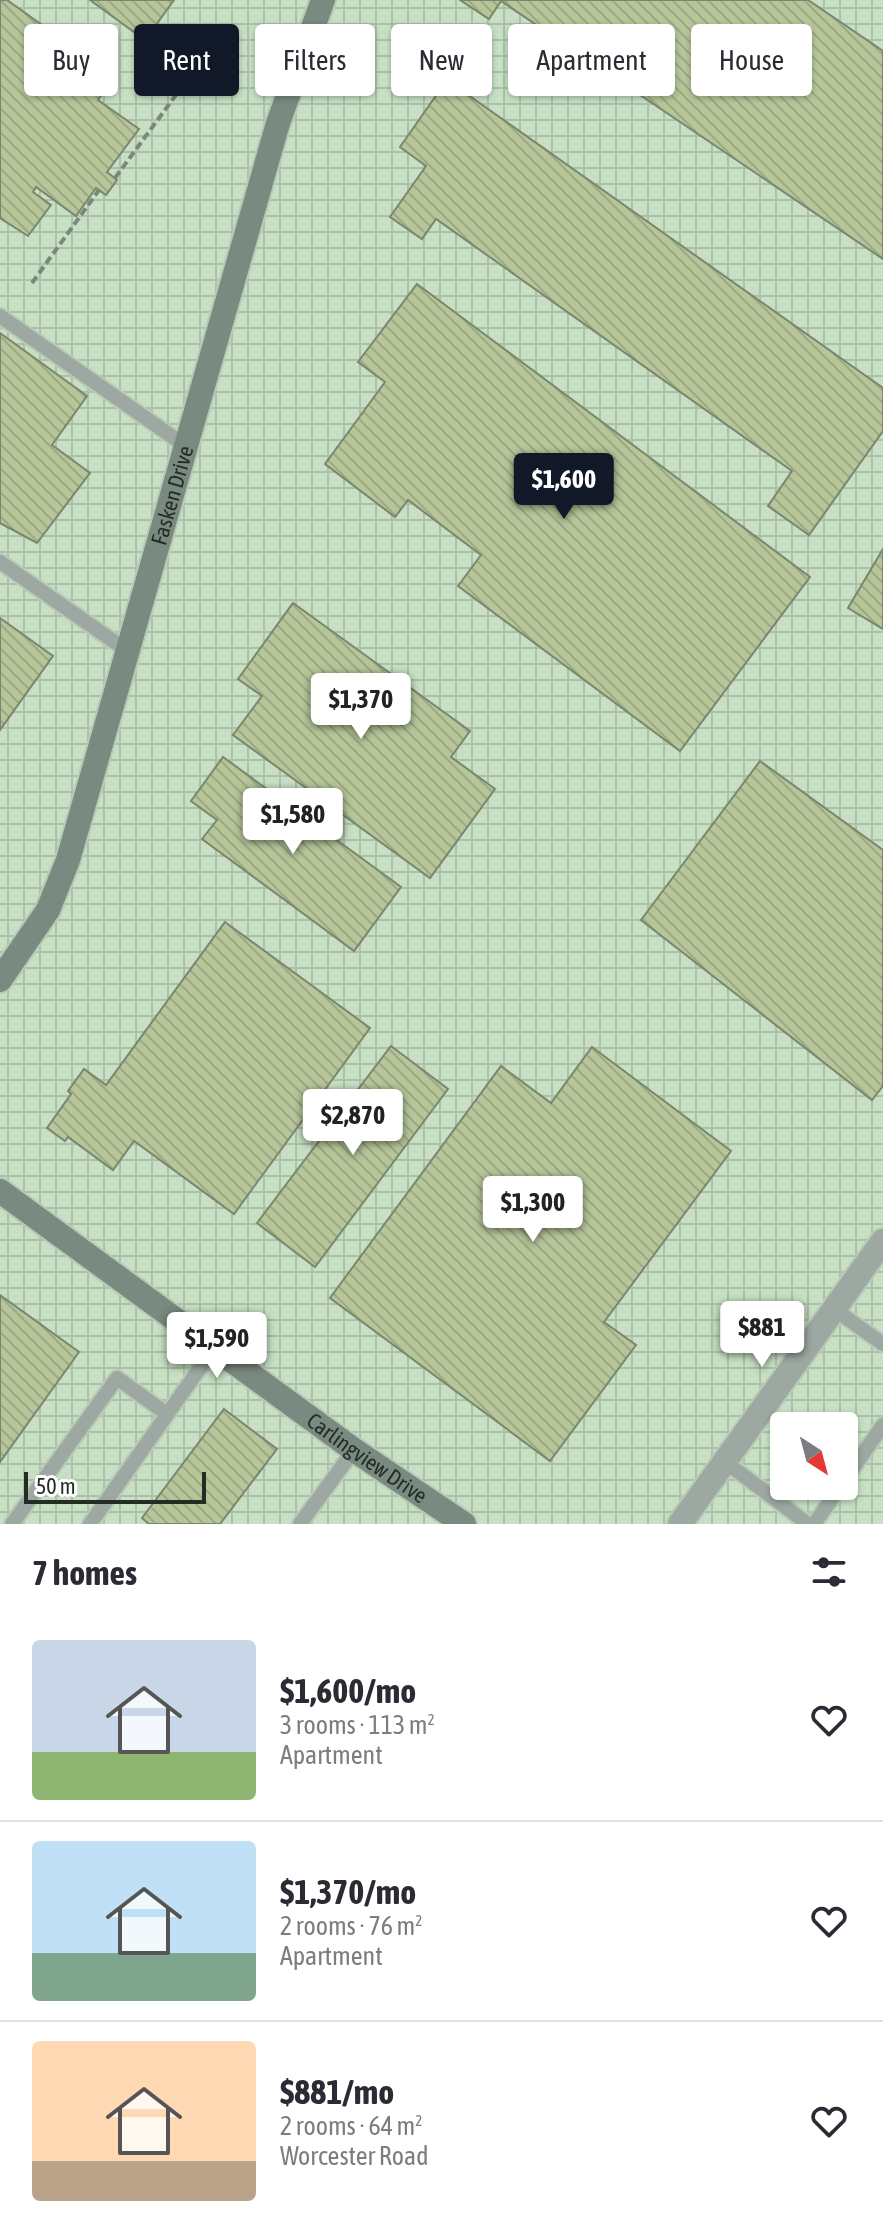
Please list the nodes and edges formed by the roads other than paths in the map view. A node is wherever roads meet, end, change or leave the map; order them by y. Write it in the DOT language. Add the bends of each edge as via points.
graph roads {
  1 [pos="323,0"];
  2 [pos="0,316"];
  3 [pos="187,447"];
  4 [pos="0,562"];
  5 [pos="129,652"];
  6 [pos="0,980"];
  7 [pos="0,1191"];
  8 [pos="883,1241"];
  9 [pos="834,1309"];
  10 [pos="883,1344"];
  11 [pos="214,1348"];
  12 [pos="167,1414"];
  13 [pos="883,1425"];
  14 [pos="354,1450"];
  15 [pos="724,1461"];
  16 [pos="858,1461"];
  17 [pos="830,1500"];
  18 [pos="12,1524"];
  19 [pos="90,1524"];
  20 [pos="300,1524"];
  21 [pos="464,1524"];
  22 [pos="680,1524"];
  23 [pos="811,1524"];
  1 -- 3 [label="street, Fasken Drive" via="278,123"];
  2 -- 3 [label="lane"];
  3 -- 5 [label="street, Fasken Drive"];
  4 -- 5 [label="lane"];
  5 -- 6 [label="street, Fasken Drive" via="68,860 48,910"];
  7 -- 11 [label="street, Carlingview Drive"];
  8 -- 9 [label="street"];
  9 -- 10 [label="lane"];
  9 -- 15 [label="street"];
  11 -- 12 [label="lane"];
  11 -- 14 [label="street, Carlingview Drive"];
  12 -- 18 [label="lane" via="117,1378"];
  12 -- 19 [label="lane"];
  13 -- 16 [label="lane"];
  14 -- 20 [label="lane"];
  14 -- 21 [label="street, Carlingview Drive"];
  15 -- 22 [label="street"];
  15 -- 23 [label="lane"];
  17 -- 23 [label="lane"];
}
